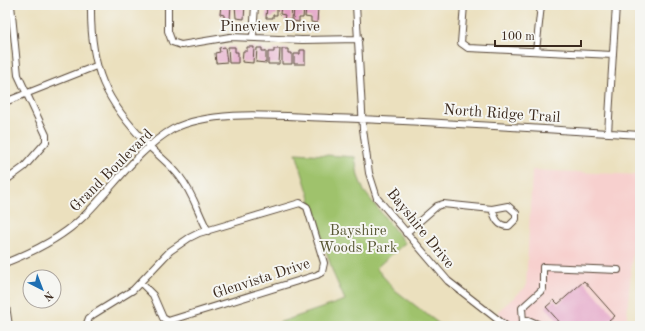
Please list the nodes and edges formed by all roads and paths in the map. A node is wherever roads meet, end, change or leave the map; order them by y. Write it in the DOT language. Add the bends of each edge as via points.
graph roads {
  1 [pos="11,5"];
  2 [pos="91,5"];
  3 [pos="168,5"];
  4 [pos="255,5"];
  5 [pos="356,5"];
  6 [pos="464,5"];
  7 [pos="541,5"];
  8 [pos="616,5"];
  9 [pos="253,37"];
  10 [pos="359,38"];
  11 [pos="536,51"];
  12 [pos="613,55"];
  13 [pos="96,66"];
  14 [pos="25,93"];
  15 [pos="5,102"];
  16 [pos="363,119"];
  17 [pos="608,133"];
  18 [pos="640,135"];
  19 [pos="150,146"];
  20 [pos="5,181"];
  21 [pos="492,208"];
  22 [pos="208,231"];
  23 [pos="406,233"];
  24 [pos="5,263"];
  25 [pos="618,270"];
  26 [pos="141,283"];
  27 [pos="5,299"];
  28 [pos="521,324"];
  29 [pos="9,326"];
  30 [pos="86,326"];
  31 [pos="506,326"];
  32 [pos="542,326"];
  1 -- 14 [label="street" via="18,75"];
  2 -- 13 [label="street"];
  3 -- 9 [label="street, Pineview Drive" via="168,31 172,42 181,45 230,37"];
  4 -- 9 [label="street"];
  5 -- 10 [label="street, Bayshire Drive"];
  6 -- 11 [label="street" via="462,43 468,48"];
  7 -- 11 [label="street"];
  8 -- 12 [label="street"];
  9 -- 10 [label="street, Pineview Drive" via="302,40"];
  10 -- 16 [label="street, Bayshire Drive"];
  11 -- 12 [label="street"];
  12 -- 17 [label="street"];
  13 -- 14 [label="street"];
  13 -- 19 [label="street" via="104,87 116,106"];
  14 -- 15 [label="street"];
  14 -- 20 [label="street" via="46,135 46,142 24,167"];
  16 -- 17 [label="street, North Ridge Trail"];
  16 -- 19 [label="street, Grand Boulevard" via="239,115 200,120 174,129"];
  16 -- 23 [label="street, Bayshire Drive" via="369,174 377,198"];
  17 -- 18 [label="street, North Ridge Trail"];
  19 -- 22 [label="street" via="180,176 189,189"];
  19 -- 24 [label="street, Grand Boulevard" via="66,232 40,248"];
  21 -- 23 [label="street" via="443,204"];
  22 -- 26 [label="street, Glenvista Drive" via="181,242"];
  22 -- 26 [label="street, Glenvista Drive" via="303,204 307,209 324,268 317,275 168,321 163,318 154,295"];
  23 -- 31 [label="street, Bayshire Drive" via="448,281"];
  25 -- 28 [label="street" via="542,267 543,289 522,308"];
  26 -- 30 [label="street, Glenvista Drive" via="94,314"];
  27 -- 29 [label="street"];
  28 -- 32 [label="street" via="528,320"];
}
